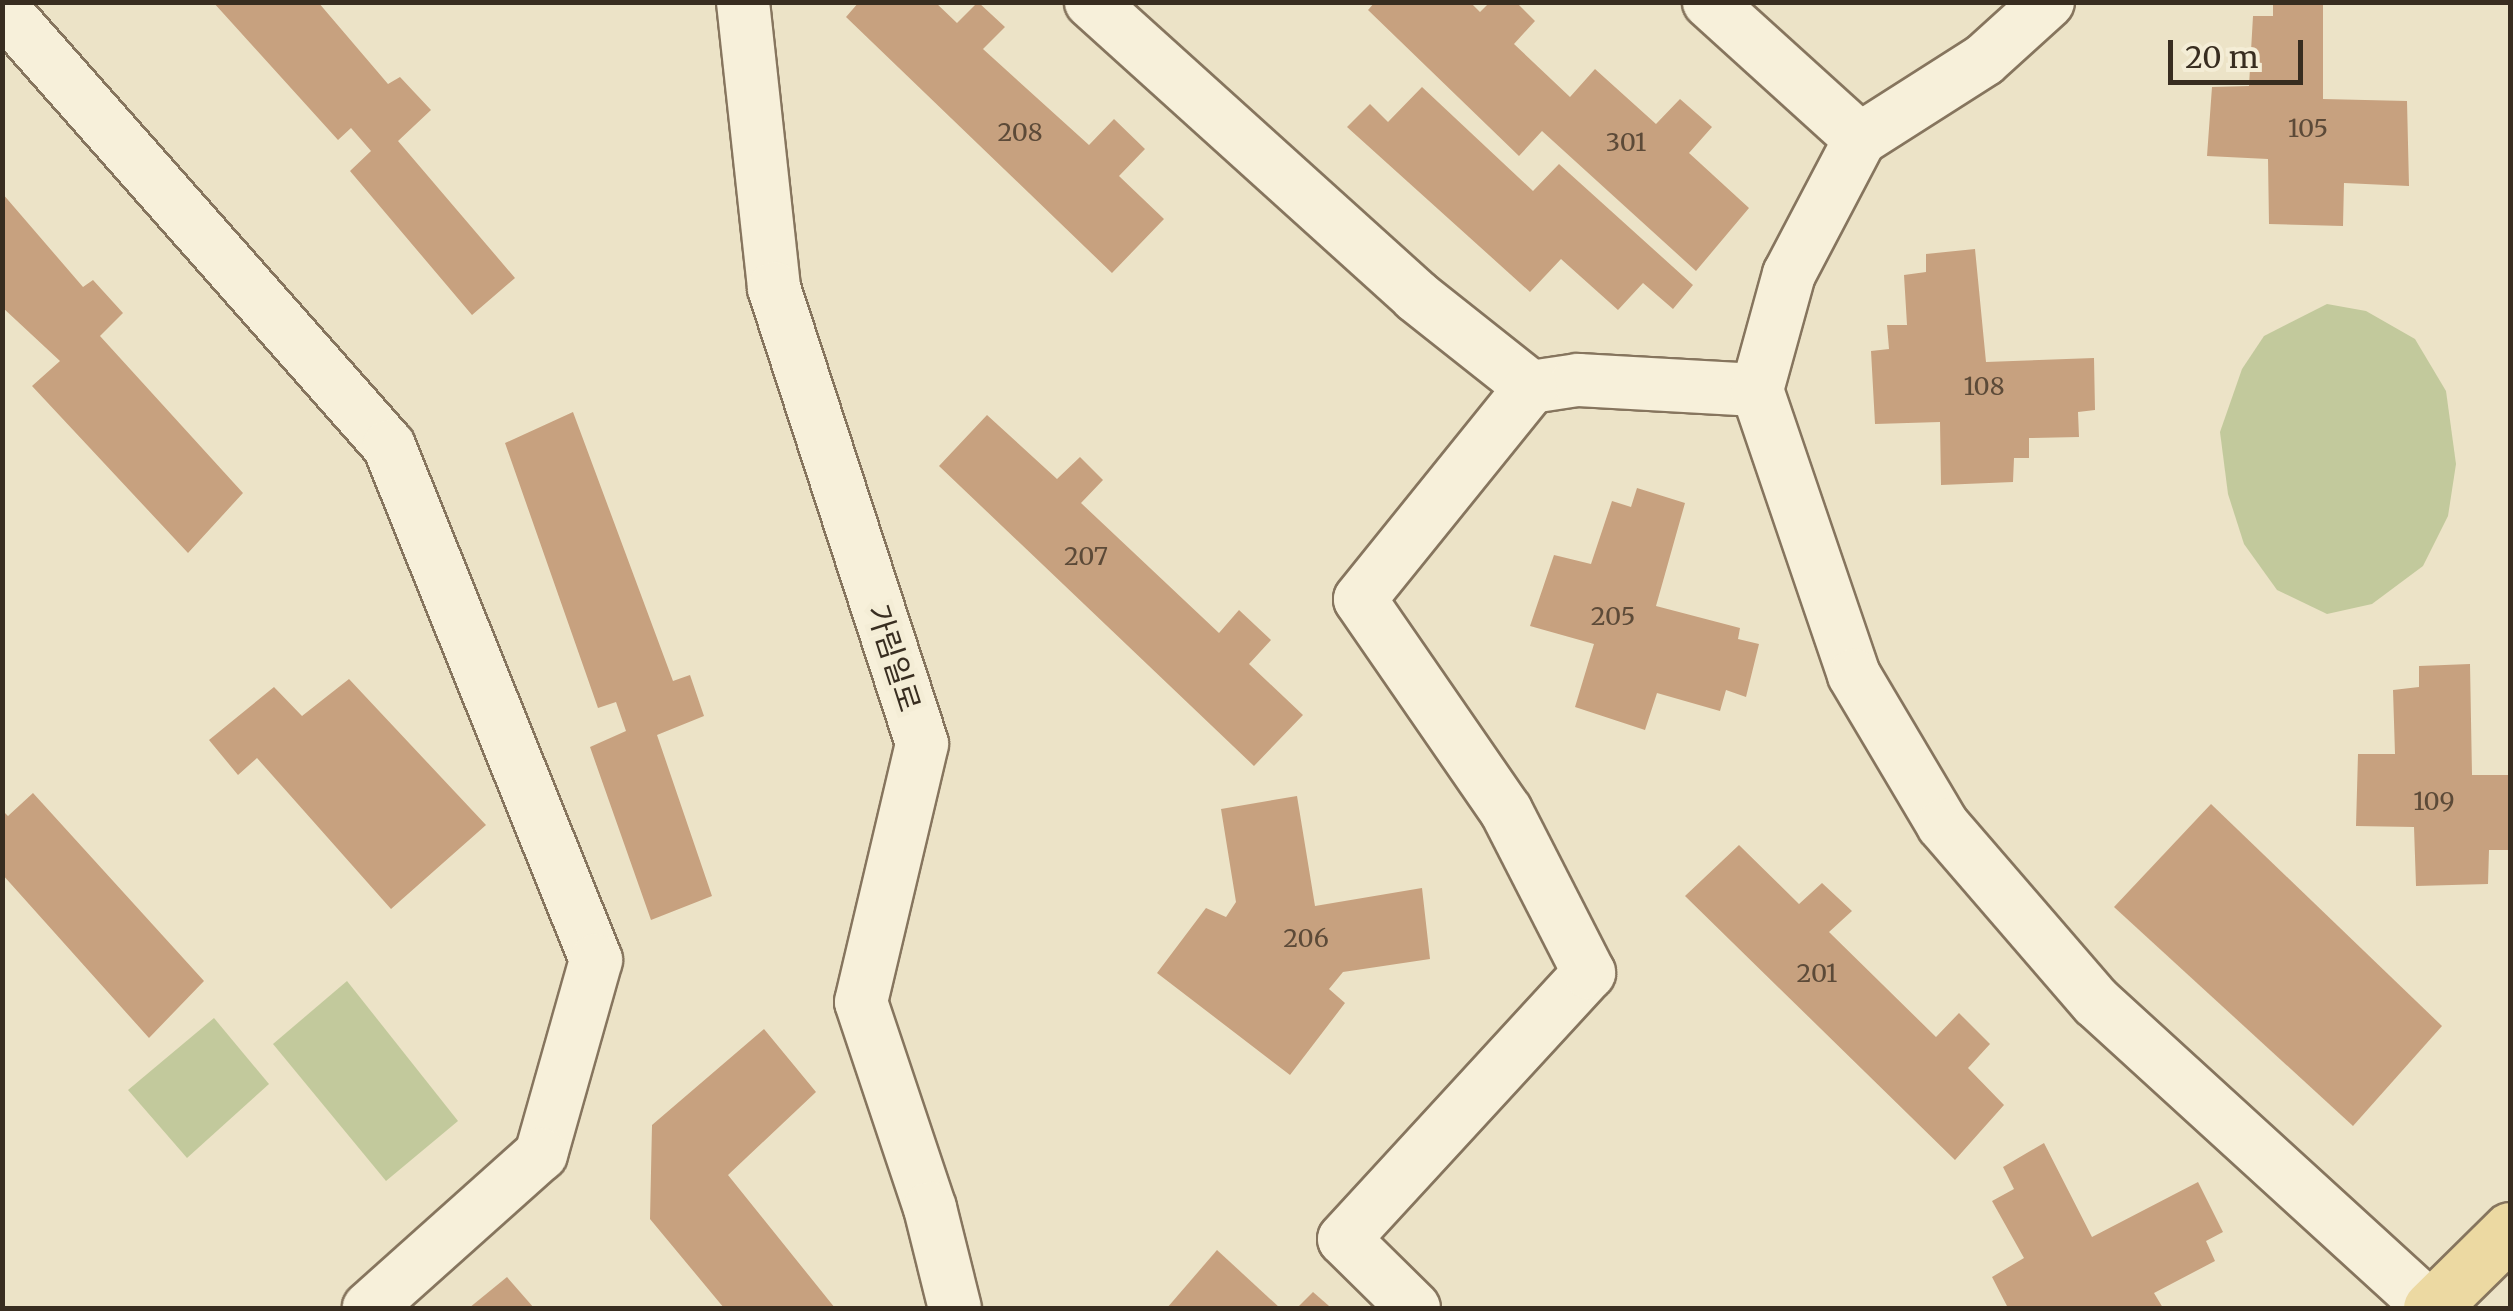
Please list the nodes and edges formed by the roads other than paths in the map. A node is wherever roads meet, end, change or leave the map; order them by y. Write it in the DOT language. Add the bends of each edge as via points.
graph roads {
  1 [pos="743,2"];
  2 [pos="1091,2"];
  3 [pos="1709,2"];
  4 [pos="2048,2"];
  5 [pos="2,8"];
  6 [pos="1860,138"];
  7 [pos="1530,386"];
  8 [pos="1756,390"];
  9 [pos="2510,1230"];
  10 [pos="369,1308"];
  11 [pos="955,1308"];
  12 [pos="1414,1308"];
  13 [pos="2431,1308"];
  1 -- 11 [label="street, 가림일로" via="774,288 922,744 861,1002 930,1208"];
  2 -- 7 [label="street" via="1416,296"];
  3 -- 6 [label="street"];
  4 -- 6 [label="street" via="1984,60"];
  5 -- 10 [label="street" via="389,446 596,960 542,1154"];
  6 -- 8 [label="street" via="1789,274"];
  7 -- 8 [label="street" via="1578,380"];
  7 -- 12 [label="street" via="1360,599 1506,812 1589,973 1344,1239"];
  8 -- 13 [label="street" via="1854,675 1943,825 2096,1002"];
  9 -- 13 [label="main road"];
}
